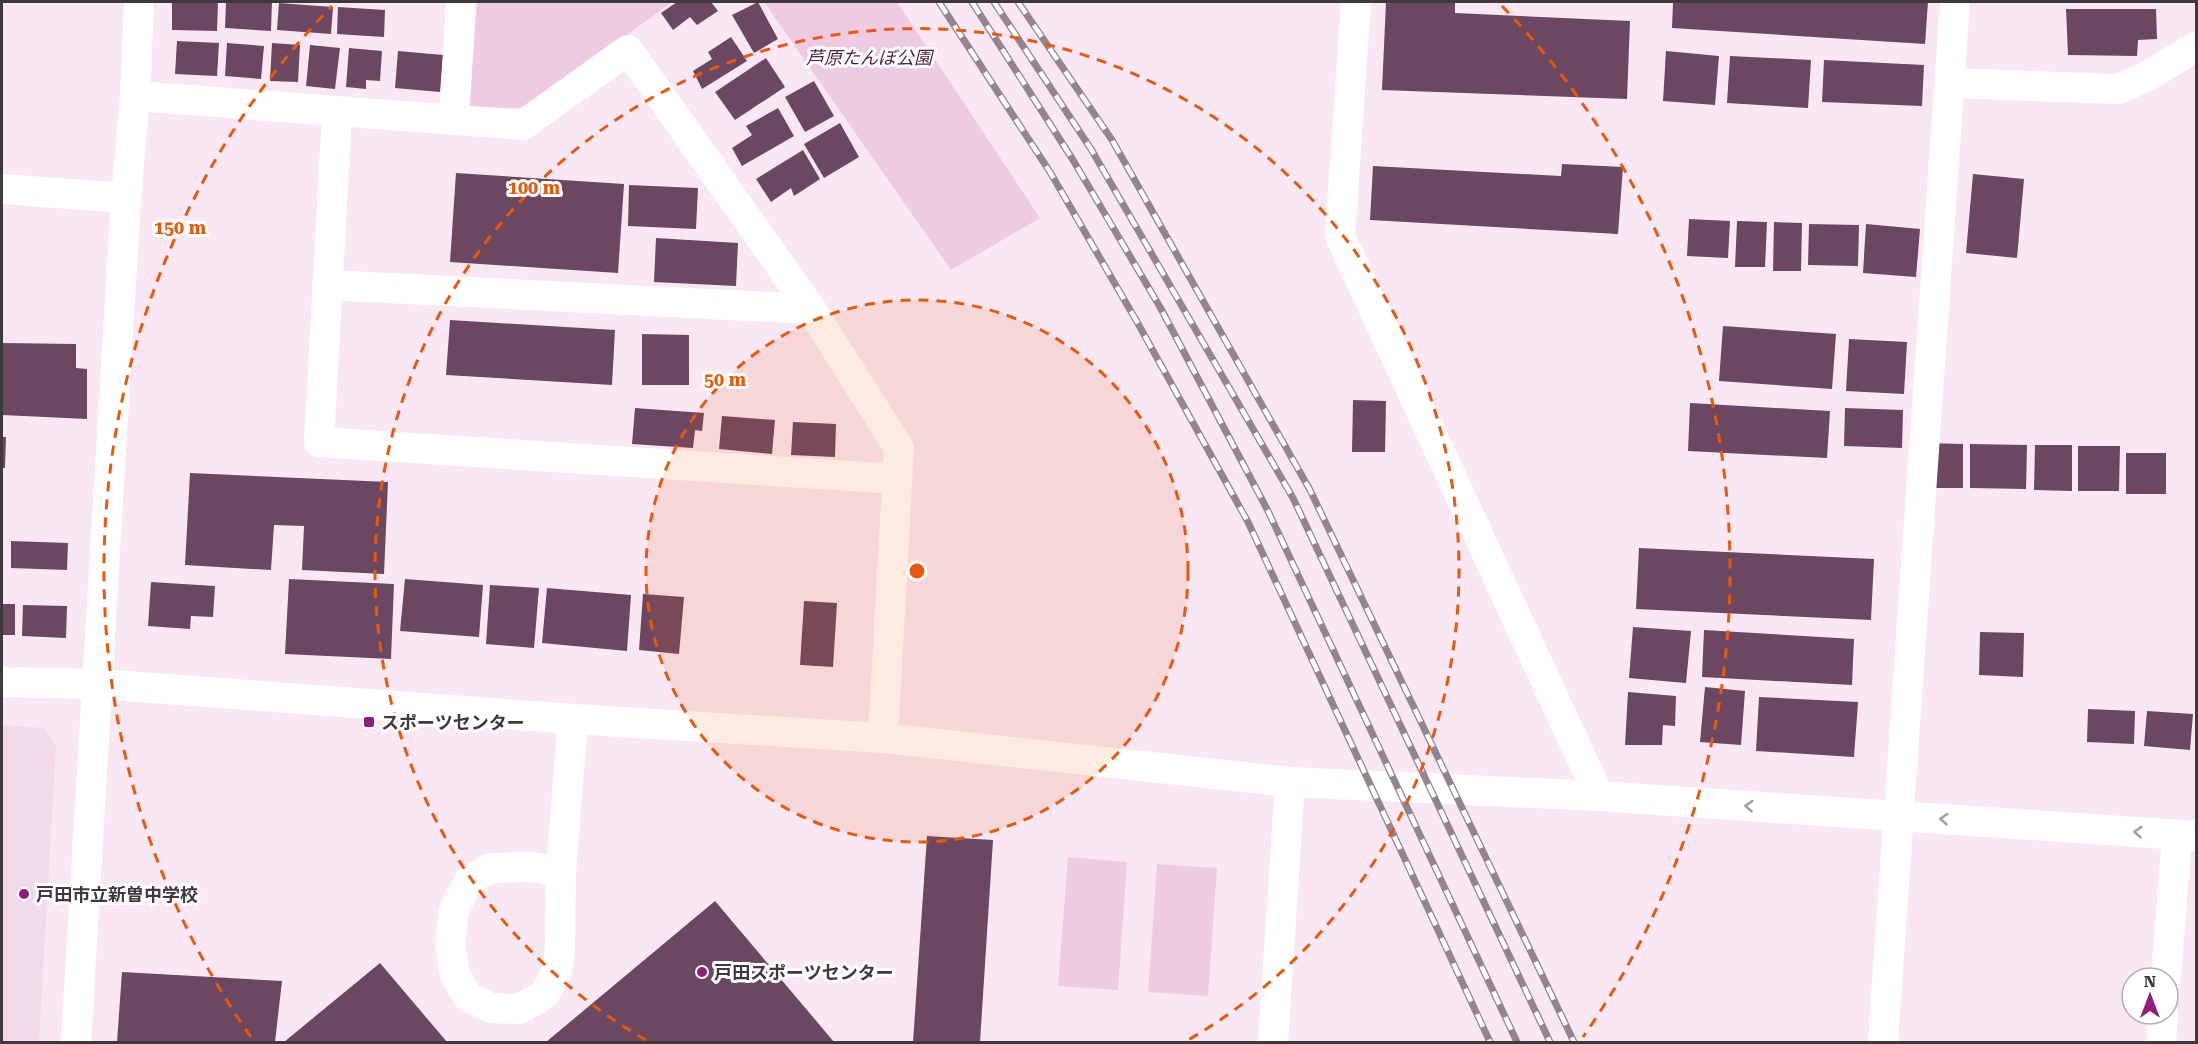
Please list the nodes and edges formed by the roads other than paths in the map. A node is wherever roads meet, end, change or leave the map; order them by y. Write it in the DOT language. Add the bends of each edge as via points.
graph roads {
  1 [pos="139,2"];
  2 [pos="456,2"];
  3 [pos="1356,2"];
  4 [pos="1955,2"];
  5 [pos="2196,46"];
  6 [pos="1950,83"];
  7 [pos="135,96"];
  8 [pos="337,113"];
  9 [pos="454,120"];
  10 [pos="2,189"];
  11 [pos="126,198"];
  12 [pos="328,285"];
  13 [pos="811,309"];
  14 [pos="897,479"];
  15 [pos="2,682"];
  16 [pos="99,684"];
  17 [pos="573,719"];
  18 [pos="883,738"];
  19 [pos="1290,782"];
  20 [pos="1599,796"];
  21 [pos="1898,816"];
  22 [pos="2187,835"];
  23 [pos="561,872"];
  24 [pos="2168,966"];
  25 [pos="2162,1026"];
  26 [pos="76,1042"];
  27 [pos="1273,1042"];
  28 [pos="1883,1042"];
  29 [pos="2161,1042"];
  1 -- 7 [label="street"];
  2 -- 9 [label="street"];
  3 -- 20 [label="street" via="1340,237"];
  4 -- 6 [label="street"];
  5 -- 6 [label="street" via="2119,89"];
  6 -- 21 [label="street"];
  7 -- 8 [label="street"];
  7 -- 11 [label="street"];
  8 -- 9 [label="street"];
  8 -- 12 [label="street"];
  9 -- 13 [label="street" via="523,125 627,50"];
  10 -- 11 [label="street"];
  11 -- 16 [label="street"];
  12 -- 13 [label="street"];
  12 -- 14 [label="street" via="318,441"];
  13 -- 14 [label="street" via="899,448"];
  14 -- 18 [label="street"];
  15 -- 16 [label="street"];
  16 -- 17 [label="street"];
  16 -- 26 [label="street"];
  17 -- 18 [label="street"];
  17 -- 23 [label="street"];
  18 -- 19 [label="street"];
  19 -- 20 [label="street"];
  19 -- 27 [label="street"];
  21 -- 20 [label="street, one-way"];
  22 -- 21 [label="street, one-way"];
  21 -- 28 [label="street"];
  22 -- 24 [label="street"];
  23 -- 23 [label="street" via="557,971 544,995 519,1009 491,1008 468,997 455,975 450,942 454,910 469,881 491,868 532,867"];
  25 -- 29 [label="street"];
}
